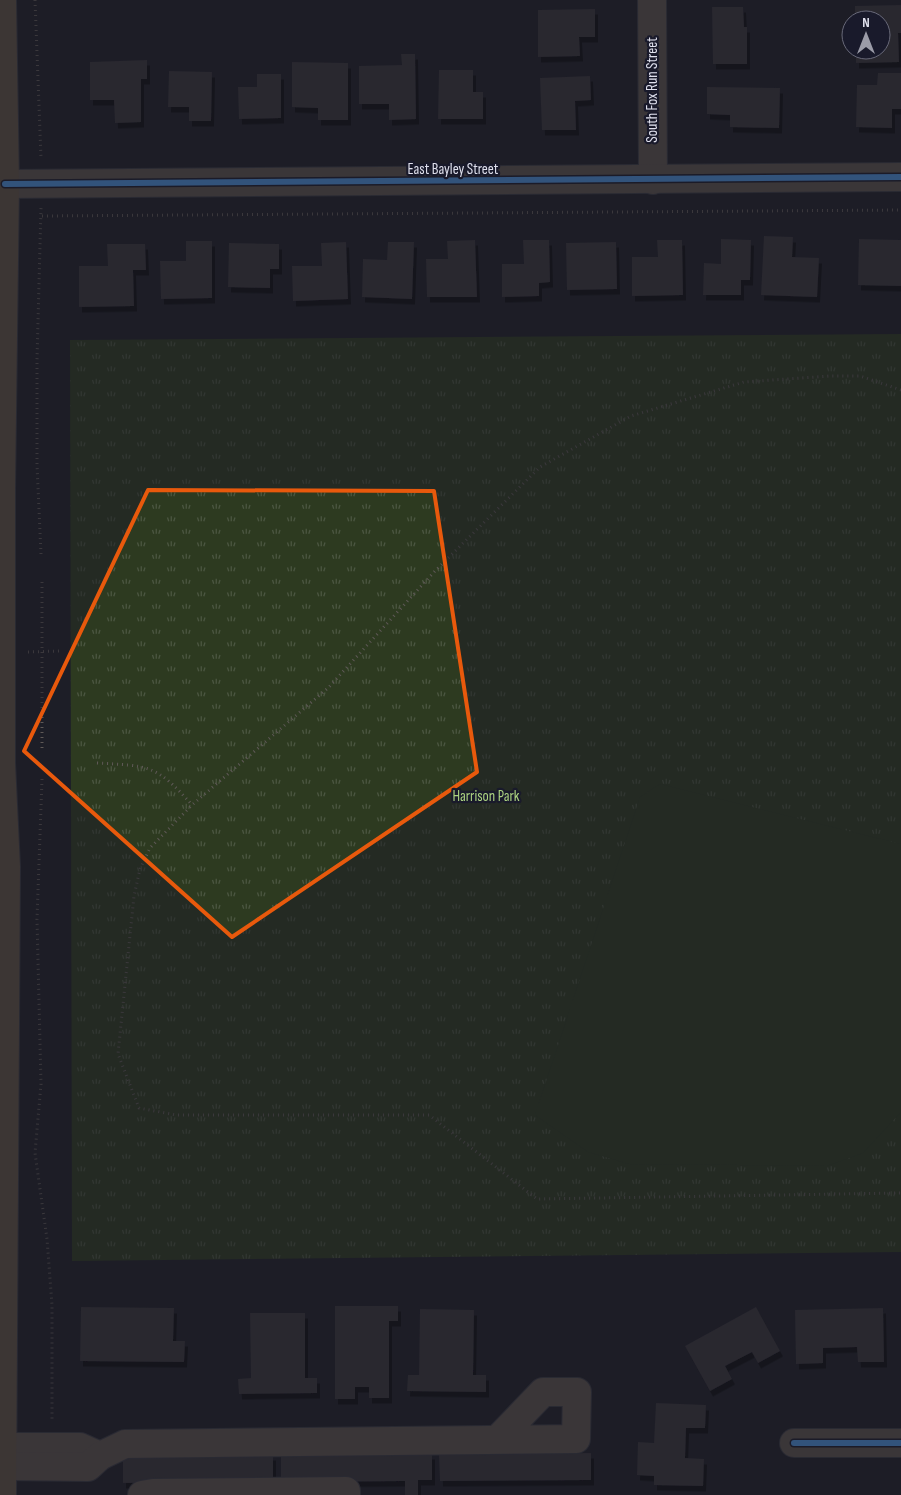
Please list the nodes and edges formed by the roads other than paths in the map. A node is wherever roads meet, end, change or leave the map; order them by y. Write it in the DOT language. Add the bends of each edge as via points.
graph roads {
  1 [pos="2,0"];
  2 [pos="652,0"];
  3 [pos="901,177"];
  4 [pos="653,180"];
  5 [pos="4,184"];
  6 [pos="1,490"];
  7 [pos="2,868"];
  8 [pos="2,1360"];
  9 [pos="497,1440"];
  10 [pos="794,1443"];
  11 [pos="901,1443"];
  12 [pos="2,1478"];
  13 [pos="149,1494"];
  14 [pos="346,1495"];
  1 -- 5 [label="main road"];
  2 -- 4 [label="street, South Fox Run Street"];
  3 -- 4 [label="street, East Bayley Street"];
  4 -- 5 [label="street, East Bayley Street"];
  5 -- 6 [label="main road"];
  6 -- 7 [label="main road"];
  7 -- 8 [label="main road"];
  8 -- 12 [label="main road"];
  9 -- 12 [label="street" via="125,1444 100,1456 80,1447"];
  10 -- 11 [label="street"];
  13 -- 14 [label="street" via="346,1491"];
}
